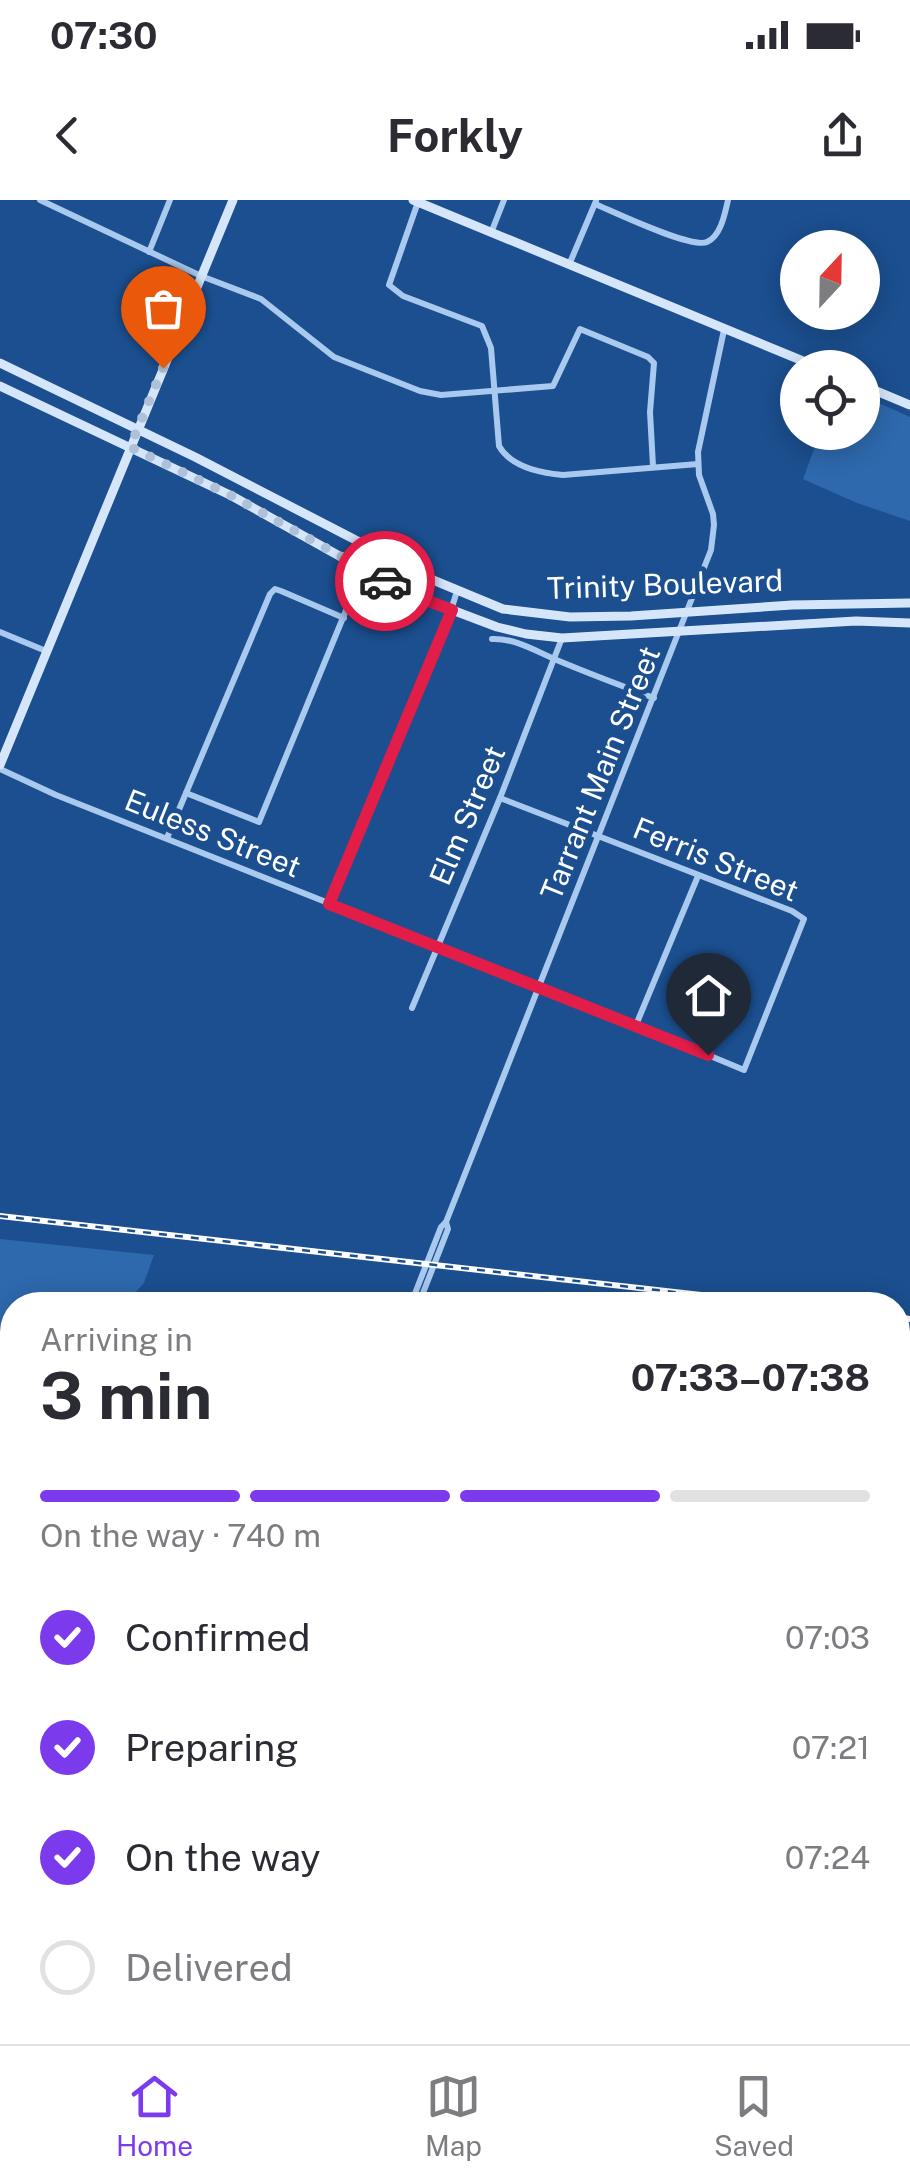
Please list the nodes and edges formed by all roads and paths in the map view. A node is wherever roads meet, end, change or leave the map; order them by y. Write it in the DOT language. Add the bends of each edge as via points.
graph roads {
  1 [pos="40,200"];
  2 [pos="170,200"];
  3 [pos="232,200"];
  4 [pos="504,200"];
  5 [pos="728,200"];
  6 [pos="416,201"];
  7 [pos="596,202"];
  8 [pos="491,233"];
  9 [pos="149,252"];
  10 [pos="569,266"];
  11 [pos="201,276"];
  12 [pos="724,330"];
  13 [pos="780,352"];
  14 [pos="0,363"];
  15 [pos="0,386"];
  16 [pos="494,391"];
  17 [pos="880,392"];
  18 [pos="910,405"];
  19 [pos="137,429"];
  20 [pos="130,447"];
  21 [pos="698,464"];
  22 [pos="653,466"];
  23 [pos="363,568"];
  24 [pos="457,592"];
  25 [pos="910,603"];
  26 [pos="452,610"];
  27 [pos="688,612"];
  28 [pos="344,618"];
  29 [pos="910,624"];
  30 [pos="680,631"];
  31 [pos="0,632"];
  32 [pos="562,638"];
  33 [pos="492,639"];
  34 [pos="46,650"];
  35 [pos="555,660"];
  36 [pos="654,698"];
  37 [pos="0,767"];
  38 [pos="186,792"];
  39 [pos="500,798"];
  40 [pos="599,835"];
  41 [pos="167,838"];
  42 [pos="698,876"];
  43 [pos="329,904"];
  44 [pos="436,947"];
  45 [pos="538,986"];
  46 [pos="412,1008"];
  47 [pos="636,1025"];
  48 [pos="744,1070"];
  49 [pos="430,1264"];
  50 [pos="416,1292"];
  51 [pos="423,1292"];
  1 -- 9 [label="street"];
  2 -- 9 [label="street"];
  3 -- 11 [label="main road"];
  4 -- 8 [label="street"];
  5 -- 7 [label="street" via="716,234 704,243"];
  6 -- 8 [label="main road"];
  6 -- 16 [label="street" via="389,285 482,326"];
  7 -- 10 [label="street"];
  8 -- 10 [label="main road"];
  9 -- 11 [label="street"];
  10 -- 12 [label="main road"];
  11 -- 16 [label="street" via="261,298 334,356 420,391"];
  11 -- 19 [label="main road"];
  12 -- 13 [label="main road"];
  12 -- 21 [label="street, Tarrant Main Street"];
  14 -- 19 [label="main road, Trinity Boulevard"];
  15 -- 20 [label="main road, Trinity Boulevard"];
  16 -- 22 [label="street" via="498,446 514,462 563,475"];
  16 -- 22 [label="street" via="553,386 580,329 648,357 655,372"];
  17 -- 18 [label="main road"];
  19 -- 20 [label="main road"];
  19 -- 24 [label="main road, Trinity Boulevard"];
  20 -- 23 [label="main road, Trinity Boulevard"];
  20 -- 34 [label="main road"];
  21 -- 22 [label="street"];
  21 -- 27 [label="street, Tarrant Main Street" via="714,525"];
  23 -- 26 [label="main road, Trinity Boulevard"];
  23 -- 28 [label="street"];
  24 -- 26 [label="street"];
  24 -- 27 [label="main road, Trinity Boulevard" via="537,614"];
  25 -- 27 [label="main road, Trinity Boulevard"];
  26 -- 32 [label="main road, Trinity Boulevard" via="497,627"];
  26 -- 43 [label="street"];
  27 -- 30 [label="street, Tarrant Main Street"];
  28 -- 38 [label="street" via="281,590 270,594"];
  28 -- 38 [label="street" via="259,822"];
  29 -- 30 [label="main road, Trinity Boulevard"];
  30 -- 32 [label="main road, Trinity Boulevard"];
  30 -- 36 [label="street, Tarrant Main Street"];
  31 -- 34 [label="street"];
  32 -- 35 [label="street, Elm Street"];
  33 -- 35 [label="street" via="511,640"];
  34 -- 37 [label="main road"];
  35 -- 36 [label="street"];
  35 -- 39 [label="street, Elm Street"];
  36 -- 40 [label="street, Tarrant Main Street"];
  37 -- 41 [label="street, Euless Street"];
  38 -- 41 [label="street"];
  39 -- 40 [label="street, Ferris Street"];
  39 -- 44 [label="street, Elm Street"];
  40 -- 42 [label="street, Ferris Street"];
  40 -- 45 [label="street, Tarrant Main Street"];
  41 -- 43 [label="street, Euless Street"];
  42 -- 47 [label="street"];
  42 -- 48 [label="street, Ferris Street" via="804,918"];
  43 -- 44 [label="street, Euless Street"];
  44 -- 45 [label="street, Euless Street"];
  44 -- 46 [label="street, Elm Street"];
  45 -- 47 [label="street, Euless Street"];
  45 -- 49 [label="street, Tarrant Main Street"];
  47 -- 48 [label="street, Euless Street"];
  49 -- 50 [label="street"];
  49 -- 51 [label="street"];
}
